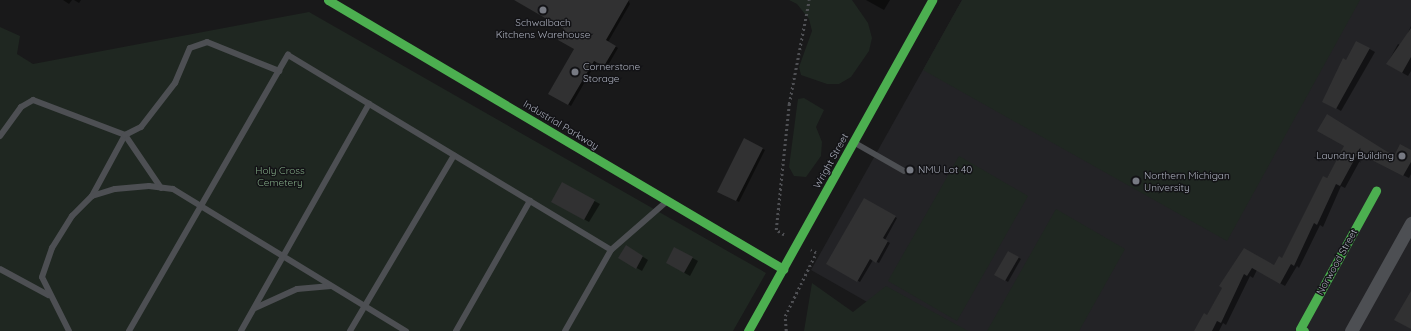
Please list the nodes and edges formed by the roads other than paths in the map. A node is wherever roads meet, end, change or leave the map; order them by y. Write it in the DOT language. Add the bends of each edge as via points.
graph roads {
  1 [pos="328,0"];
  2 [pos="932,0"];
  3 [pos="279,71"];
  4 [pos="369,104"];
  5 [pos="125,135"];
  6 [pos="0,136"];
  7 [pos="854,142"];
  8 [pos="454,155"];
  9 [pos="904,171"];
  10 [pos="161,188"];
  11 [pos="1376,191"];
  12 [pos="92,196"];
  13 [pos="530,201"];
  14 [pos="667,201"];
  15 [pos="200,208"];
  16 [pos="1411,223"];
  17 [pos="611,250"];
  18 [pos="283,257"];
  19 [pos="0,269"];
  20 [pos="783,269"];
  21 [pos="331,286"];
  22 [pos="48,295"];
  23 [pos="364,306"];
  24 [pos="254,308"];
  25 [pos="69,331"];
  26 [pos="129,331"];
  27 [pos="241,331"];
  28 [pos="350,331"];
  29 [pos="406,331"];
  30 [pos="456,331"];
  31 [pos="565,331"];
  32 [pos="748,331"];
  33 [pos="1304,331"];
  34 [pos="1350,331"];
  1 -- 14 [label="street, Industrial Parkway"];
  2 -- 7 [label="street, Wright Street"];
  3 -- 4 [label="lane" via="288,55"];
  3 -- 5 [label="lane" via="207,42 190,48 175,83 141,128"];
  3 -- 15 [label="lane"];
  4 -- 8 [label="lane"];
  4 -- 18 [label="lane"];
  5 -- 6 [label="lane" via="33,100 21,107"];
  5 -- 10 [label="lane"];
  5 -- 12 [label="lane"];
  7 -- 9 [label="lane"];
  7 -- 20 [label="street, Wright Street"];
  8 -- 13 [label="lane"];
  8 -- 23 [label="lane"];
  10 -- 12 [label="lane" via="115,188"];
  10 -- 15 [label="lane" via="173,189"];
  11 -- 33 [label="street, Norwood Street" via="1300,329"];
  12 -- 22 [label="lane" via="72,216 52,248 42,277"];
  13 -- 17 [label="lane"];
  13 -- 30 [label="lane"];
  14 -- 17 [label="lane"];
  14 -- 20 [label="street, Industrial Parkway"];
  15 -- 18 [label="lane"];
  15 -- 26 [label="lane"];
  16 -- 34 [label="street"];
  17 -- 31 [label="lane"];
  18 -- 21 [label="lane"];
  18 -- 24 [label="lane"];
  19 -- 22 [label="lane"];
  20 -- 32 [label="street, Wright Street"];
  21 -- 23 [label="lane"];
  21 -- 24 [label="lane" via="290,291"];
  22 -- 25 [label="lane"];
  23 -- 28 [label="lane"];
  23 -- 29 [label="lane"];
  24 -- 27 [label="lane"];
}
